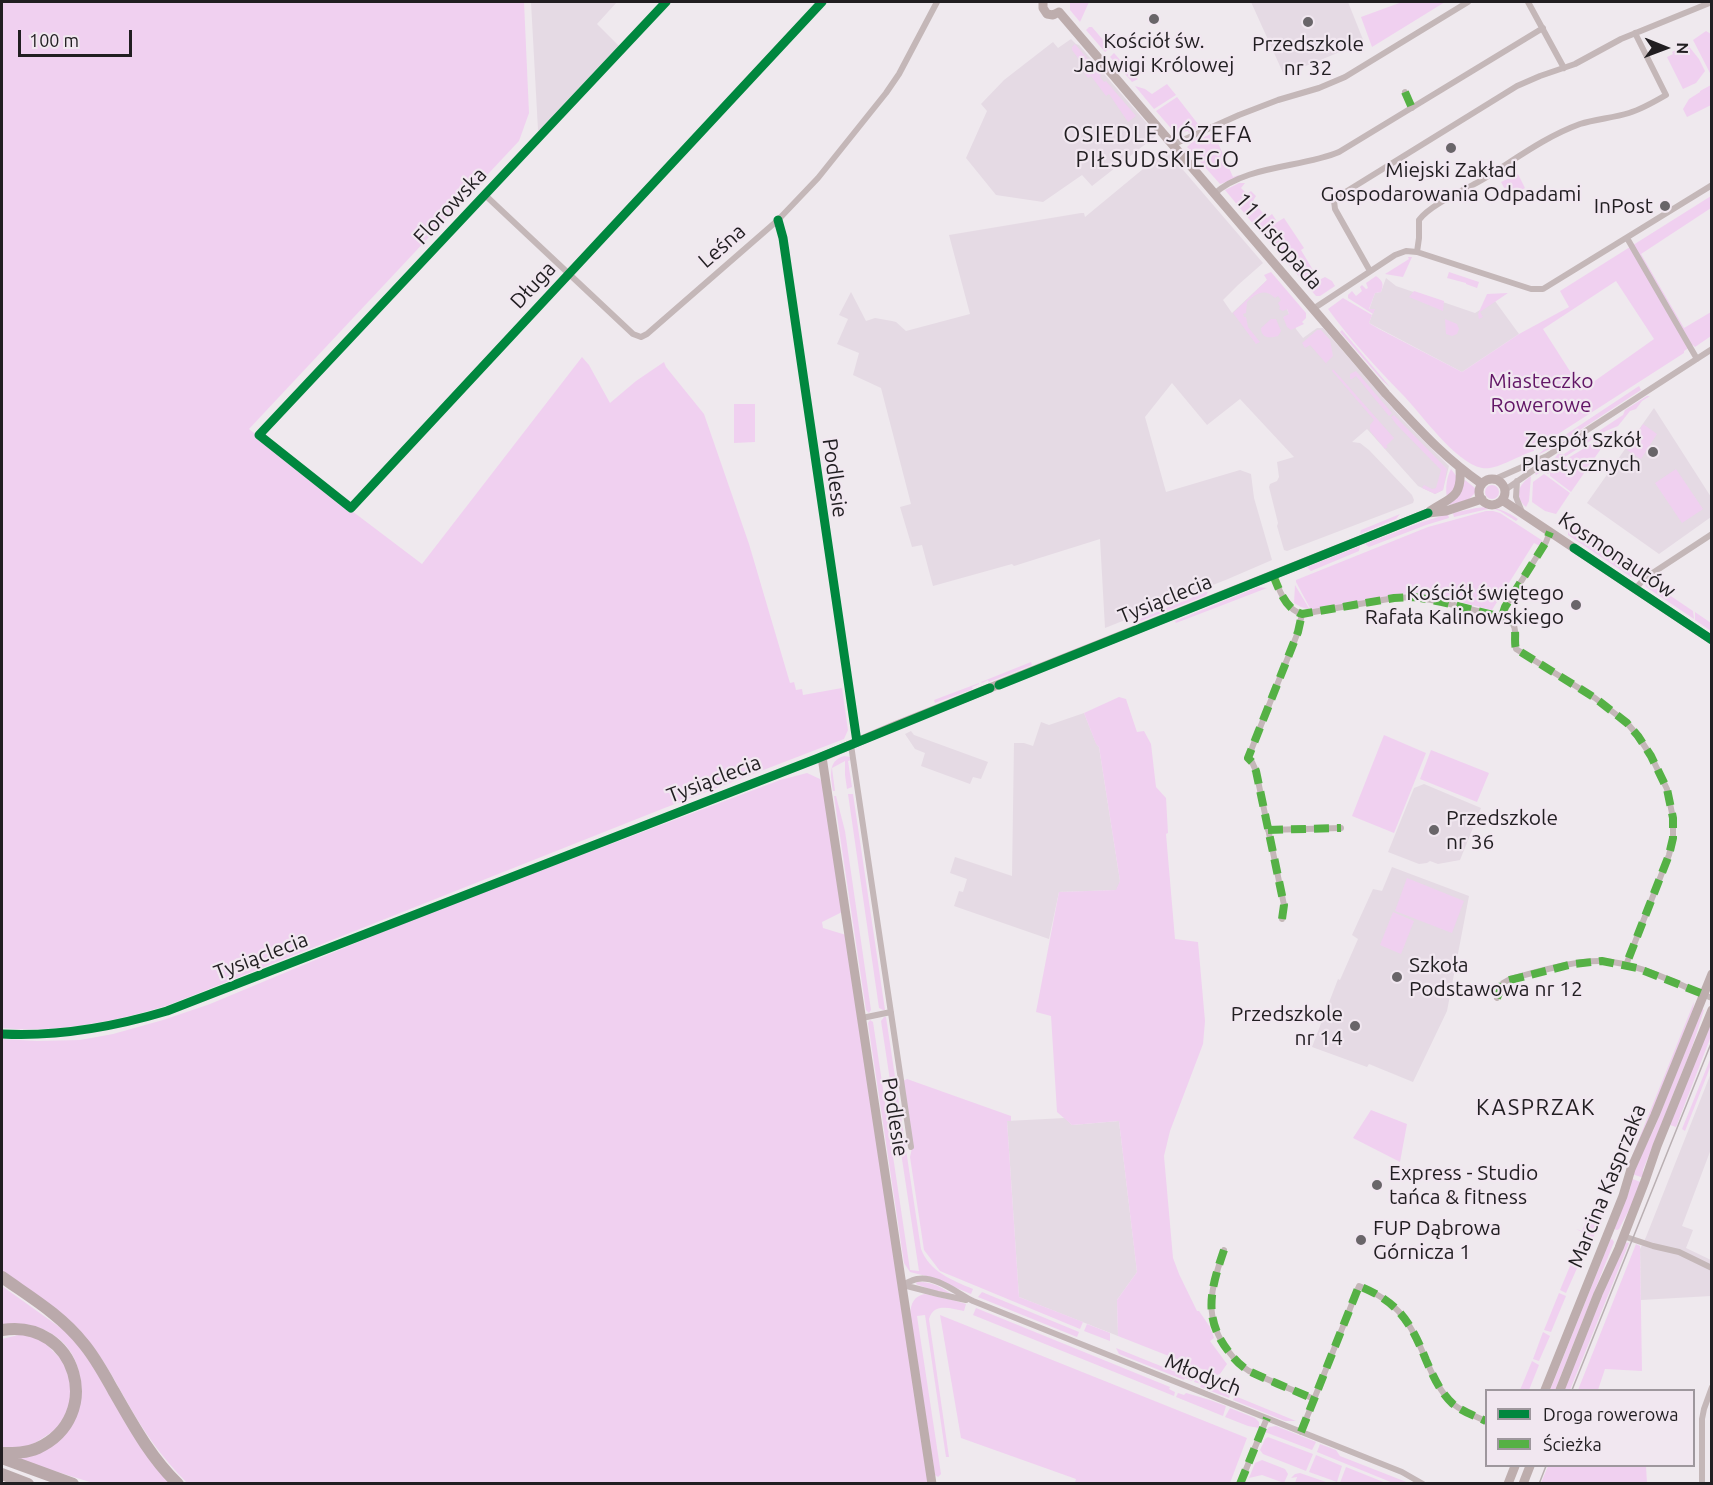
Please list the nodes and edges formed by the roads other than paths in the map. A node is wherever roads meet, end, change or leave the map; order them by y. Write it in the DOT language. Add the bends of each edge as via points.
graph roads {
  1 [pos="666,2"];
  2 [pos="822,2"];
  3 [pos="937,2"];
  4 [pos="1043,2"];
  5 [pos="1061,2"];
  6 [pos="1468,2"];
  7 [pos="1528,2"];
  8 [pos="1712,2"];
  9 [pos="1059,12"];
  10 [pos="1543,28"];
  11 [pos="1635,33"];
  12 [pos="1564,68"];
  13 [pos="1405,92"];
  14 [pos="1412,108"];
  15 [pos="1172,145"];
  16 [pos="1712,185"];
  17 [pos="1214,194"];
  18 [pos="485,195"];
  19 [pos="778,220"];
  20 [pos="1628,238"];
  21 [pos="1417,252"];
  22 [pos="1370,271"];
  23 [pos="569,273"];
  24 [pos="1313,309"];
  25 [pos="1712,349"];
  26 [pos="1697,359"];
  27 [pos="259,435"];
  28 [pos="1547,456"];
  29 [pos="1460,469"];
  30 [pos="1495,479"];
  31 [pos="1517,481"];
  32 [pos="1482,484"];
  33 [pos="1503,495"];
  34 [pos="1482,499"];
  35 [pos="1428,513"];
  36 [pos="1523,515"];
  37 [pos="1550,532"];
  38 [pos="1712,534"];
  39 [pos="1273,575"];
  40 [pos="1635,588"];
  41 [pos="1302,614"];
  42 [pos="1502,616"];
  43 [pos="1712,640"];
  44 [pos="854,743"];
  45 [pos="822,757"];
  46 [pos="1341,828"];
  47 [pos="1268,830"];
  48 [pos="1282,919"];
  49 [pos="1626,965"];
  50 [pos="1712,974"];
  51 [pos="1707,996"];
  52 [pos="1497,998"];
  53 [pos="1712,1010"];
  54 [pos="891,1012"];
  55 [pos="862,1018"];
  56 [pos="2,1034"];
  57 [pos="911,1147"];
  58 [pos="1608,1232"];
  59 [pos="1623,1236"];
  60 [pos="1224,1250"];
  61 [pos="1712,1268"];
  62 [pos="2,1277"];
  63 [pos="903,1285"];
  64 [pos="973,1301"];
  65 [pos="2,1330"];
  66 [pos="1712,1387"];
  67 [pos="1545,1389"];
  68 [pos="1560,1389"];
  69 [pos="1314,1399"];
  70 [pos="1267,1418"];
  71 [pos="1485,1421"];
  72 [pos="1301,1432"];
  73 [pos="2,1453"];
  74 [pos="2,1458"];
  75 [pos="1515,1467"];
  76 [pos="1530,1467"];
  77 [pos="2,1475"];
  78 [pos="1421,1483"];
  79 [pos="12,1484"];
  80 [pos="28,1484"];
  81 [pos="73,1484"];
  82 [pos="178,1484"];
  83 [pos="932,1484"];
  84 [pos="1240,1484"];
  85 [pos="1429,1484"];
  86 [pos="1508,1484"];
  87 [pos="1522,1484"];
  88 [pos="1702,1484"];
  1 -- 18 [label="street, Florowska"];
  2 -- 23 [label="street, Długa"];
  3 -- 19 [label="street, Leśna" via="886,93"];
  4 -- 9 [label="street, 11 Listopada" via="1047,14"];
  5 -- 9 [label="street"];
  6 -- 15 [label="street" via="1345,77 1239,115"];
  7 -- 10 [label="street"];
  8 -- 11 [label="street"];
  9 -- 15 [label="street, 11 Listopada"];
  10 -- 12 [label="street"];
  10 -- 14 [label="street"];
  11 -- 12 [label="street"];
  11 -- 21 [label="street" via="1666,95 1630,112 1568,129 1427,212 1419,220"];
  12 -- 22 [label="street" via="1511,89 1336,198 1337,213"];
  13 -- 14 [label="street"];
  14 -- 17 [label="street" via="1323,159 1280,166 1240,179"];
  15 -- 17 [label="street, 11 Listopada"];
  16 -- 20 [label="street"];
  17 -- 24 [label="street, 11 Listopada"];
  18 -- 23 [label="street, Leśna"];
  18 -- 27 [label="street, Florowska"];
  19 -- 23 [label="street, Leśna" via="641,337 633,334"];
  19 -- 44 [label="street, Podlesie"];
  20 -- 21 [label="street" via="1539,290"];
  20 -- 26 [label="street"];
  21 -- 22 [label="street" via="1403,252"];
  22 -- 24 [label="street"];
  23 -- 27 [label="street, Długa" via="351,508"];
  24 -- 29 [label="street, 11 Listopada" via="1410,420"];
  25 -- 26 [label="street"];
  26 -- 28 [label="street"];
  28 -- 30 [label="street"];
  28 -- 31 [label="street"];
  29 -- 32 [label="street, 11 Listopada"];
  29 -- 35 [label="street" via="1458,491"];
  30 -- 32 [label="street"];
  30 -- 33 [label="street" via="1502,483"];
  31 -- 33 [label="street"];
  31 -- 36 [label="street" via="1516,497"];
  32 -- 34 [label="street"];
  33 -- 34 [label="street" via="1498,503 1489,504"];
  33 -- 36 [label="street, Kosmonautów"];
  34 -- 35 [label="street, Tysiąclecia"];
  35 -- 39 [label="street, Tysiąclecia"];
  36 -- 37 [label="street, Kosmonautów"];
  37 -- 40 [label="street, Kosmonautów"];
  37 -- 42 [label="street"];
  38 -- 40 [label="street"];
  39 -- 41 [label="street" via="1288,604"];
  39 -- 44 [label="street, Tysiąclecia"];
  40 -- 43 [label="street, Kosmonautów"];
  41 -- 42 [label="street" via="1415,597"];
  41 -- 47 [label="street" via="1248,758 1256,771"];
  42 -- 49 [label="street" via="1514,623 1518,651 1628,723 1651,756 1667,789 1673,818 1672,845"];
  44 -- 45 [label="street, Tysiąclecia"];
  44 -- 54 [label="street, Podlesie"];
  45 -- 55 [label="street, Podlesie"];
  45 -- 56 [label="street, Tysiąclecia" via="167,1011 77,1032"];
  46 -- 47 [label="street"];
  47 -- 48 [label="street" via="1284,905"];
  49 -- 51 [label="street"];
  49 -- 52 [label="street" via="1591,961 1535,973 1506,981"];
  50 -- 51 [label="street, Marcina Kasprzaka"];
  51 -- 58 [label="street, Marcina Kasprzaka" via="1631,1169"];
  53 -- 59 [label="street, Marcina Kasprzaka"];
  54 -- 55 [label="street"];
  54 -- 57 [label="street, Podlesie"];
  55 -- 63 [label="street, Podlesie"];
  58 -- 59 [label="street"];
  58 -- 67 [label="street, Marcina Kasprzaka"];
  59 -- 61 [label="street" via="1679,1252"];
  59 -- 68 [label="street, Marcina Kasprzaka"];
  60 -- 69 [label="street" via="1212,1306 1212,1320 1221,1342 1248,1370"];
  62 -- 82 [label="highway" via="58,1317 85,1344 138,1433"];
  63 -- 64 [label="street, Młodych"];
  63 -- 64 [label="street, Młodych" via="927,1279"];
  63 -- 83 [label="street, Podlesie"];
  64 -- 70 [label="street, Młodych"];
  65 -- 73 [label="highway" via="22,1329 55,1343 71,1365 76,1388 72,1411 57,1435 37,1449"];
  66 -- 88 [label="street" via="1702,1419"];
  69 -- 71 [label="street" via="1359,1286 1399,1310 1444,1394 1465,1412"];
  69 -- 72 [label="street"];
  70 -- 72 [label="street, Młodych"];
  70 -- 84 [label="street"];
  72 -- 78 [label="street, Młodych"];
  74 -- 81 [label="highway"];
  75 -- 86 [label="street"];
  76 -- 87 [label="street"];
  77 -- 79 [label="highway"];
  77 -- 80 [label="highway"];
  78 -- 85 [label="street, Młodych"];
}
